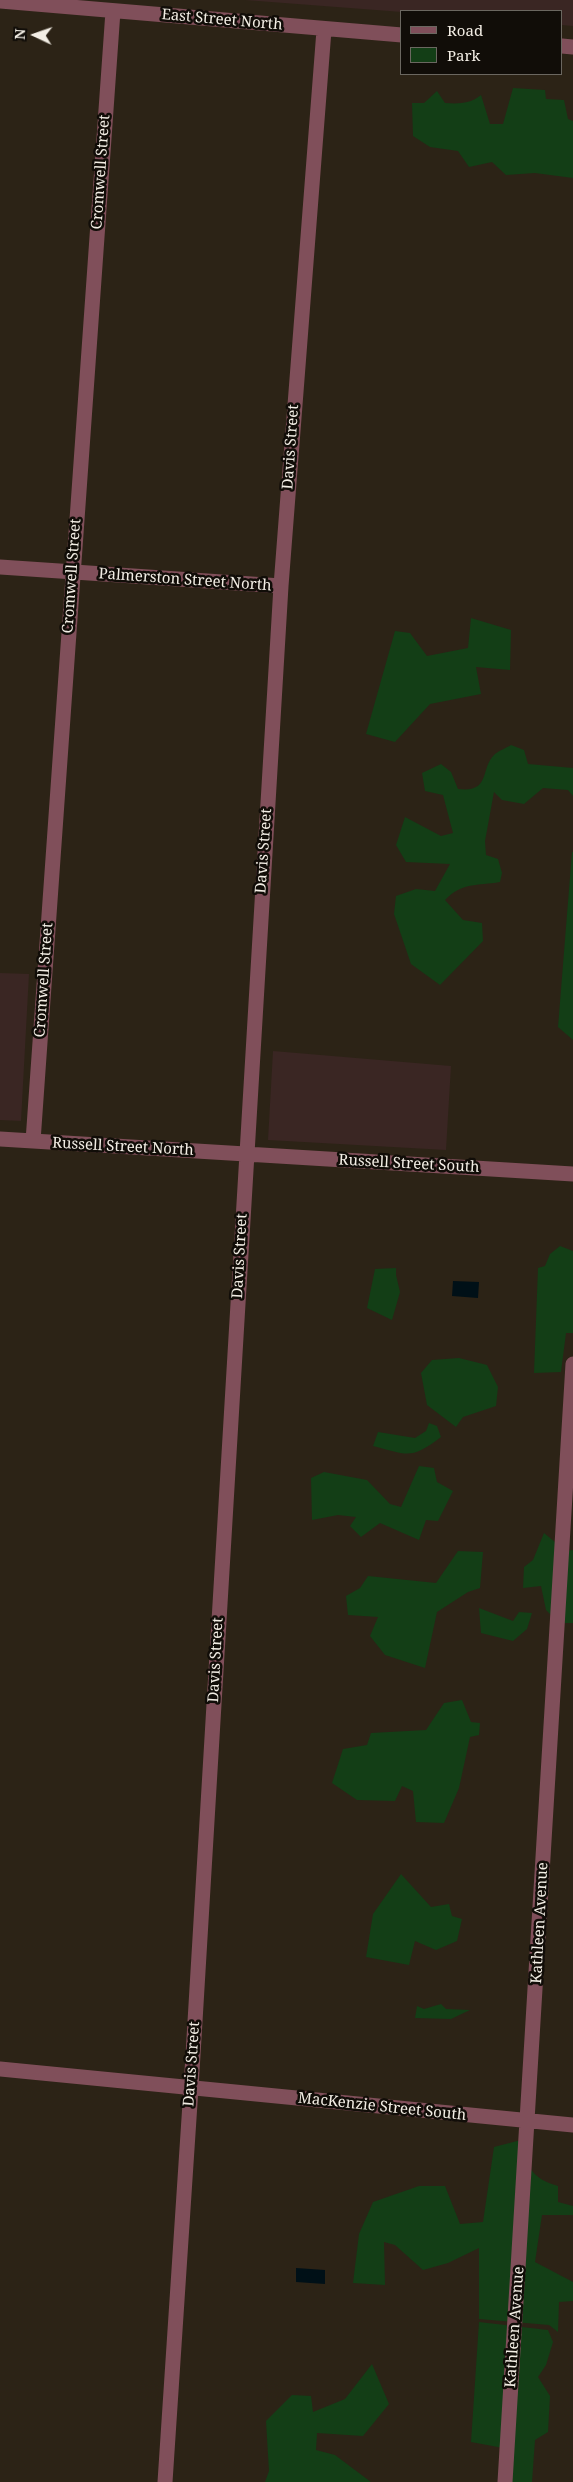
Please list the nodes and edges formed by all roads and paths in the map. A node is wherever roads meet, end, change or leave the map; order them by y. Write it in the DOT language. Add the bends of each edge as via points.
graph roads {
  1 [pos="2,1"];
  2 [pos="113,11"];
  3 [pos="324,30"];
  4 [pos="400,35"];
  5 [pos="0,567"];
  6 [pos="73,572"];
  7 [pos="280,586"];
  8 [pos="0,1139"];
  9 [pos="33,1142"];
  10 [pos="245,1154"];
  11 [pos="573,1174"];
  12 [pos="573,1364"];
  13 [pos="0,2070"];
  14 [pos="191,2088"];
  15 [pos="528,2121"];
  16 [pos="573,2125"];
  17 [pos="165,2482"];
  18 [pos="505,2482"];
  1 -- 2 [label="street, East Street North"];
  2 -- 3 [label="street, East Street North"];
  2 -- 6 [label="street, Cromwell Street"];
  3 -- 4 [label="street, East Street North"];
  3 -- 7 [label="street, Davis Street"];
  5 -- 6 [label="street, Palmerston Street North"];
  6 -- 7 [label="street, Palmerston Street North"];
  6 -- 9 [label="street, Cromwell Street"];
  7 -- 10 [label="street, Davis Street"];
  8 -- 9 [label="street, Russell Street North"];
  9 -- 10 [label="street, Russell Street North"];
  10 -- 11 [label="street, Russell Street South"];
  10 -- 14 [label="street, Davis Street"];
  12 -- 15 [label="street, Kathleen Avenue"];
  13 -- 14 [label="street, MacKenzie Street South"];
  14 -- 15 [label="street, MacKenzie Street South"];
  14 -- 17 [label="street, Davis Street"];
  15 -- 16 [label="street, MacKenzie Street South"];
  15 -- 18 [label="street, Kathleen Avenue"];
}
